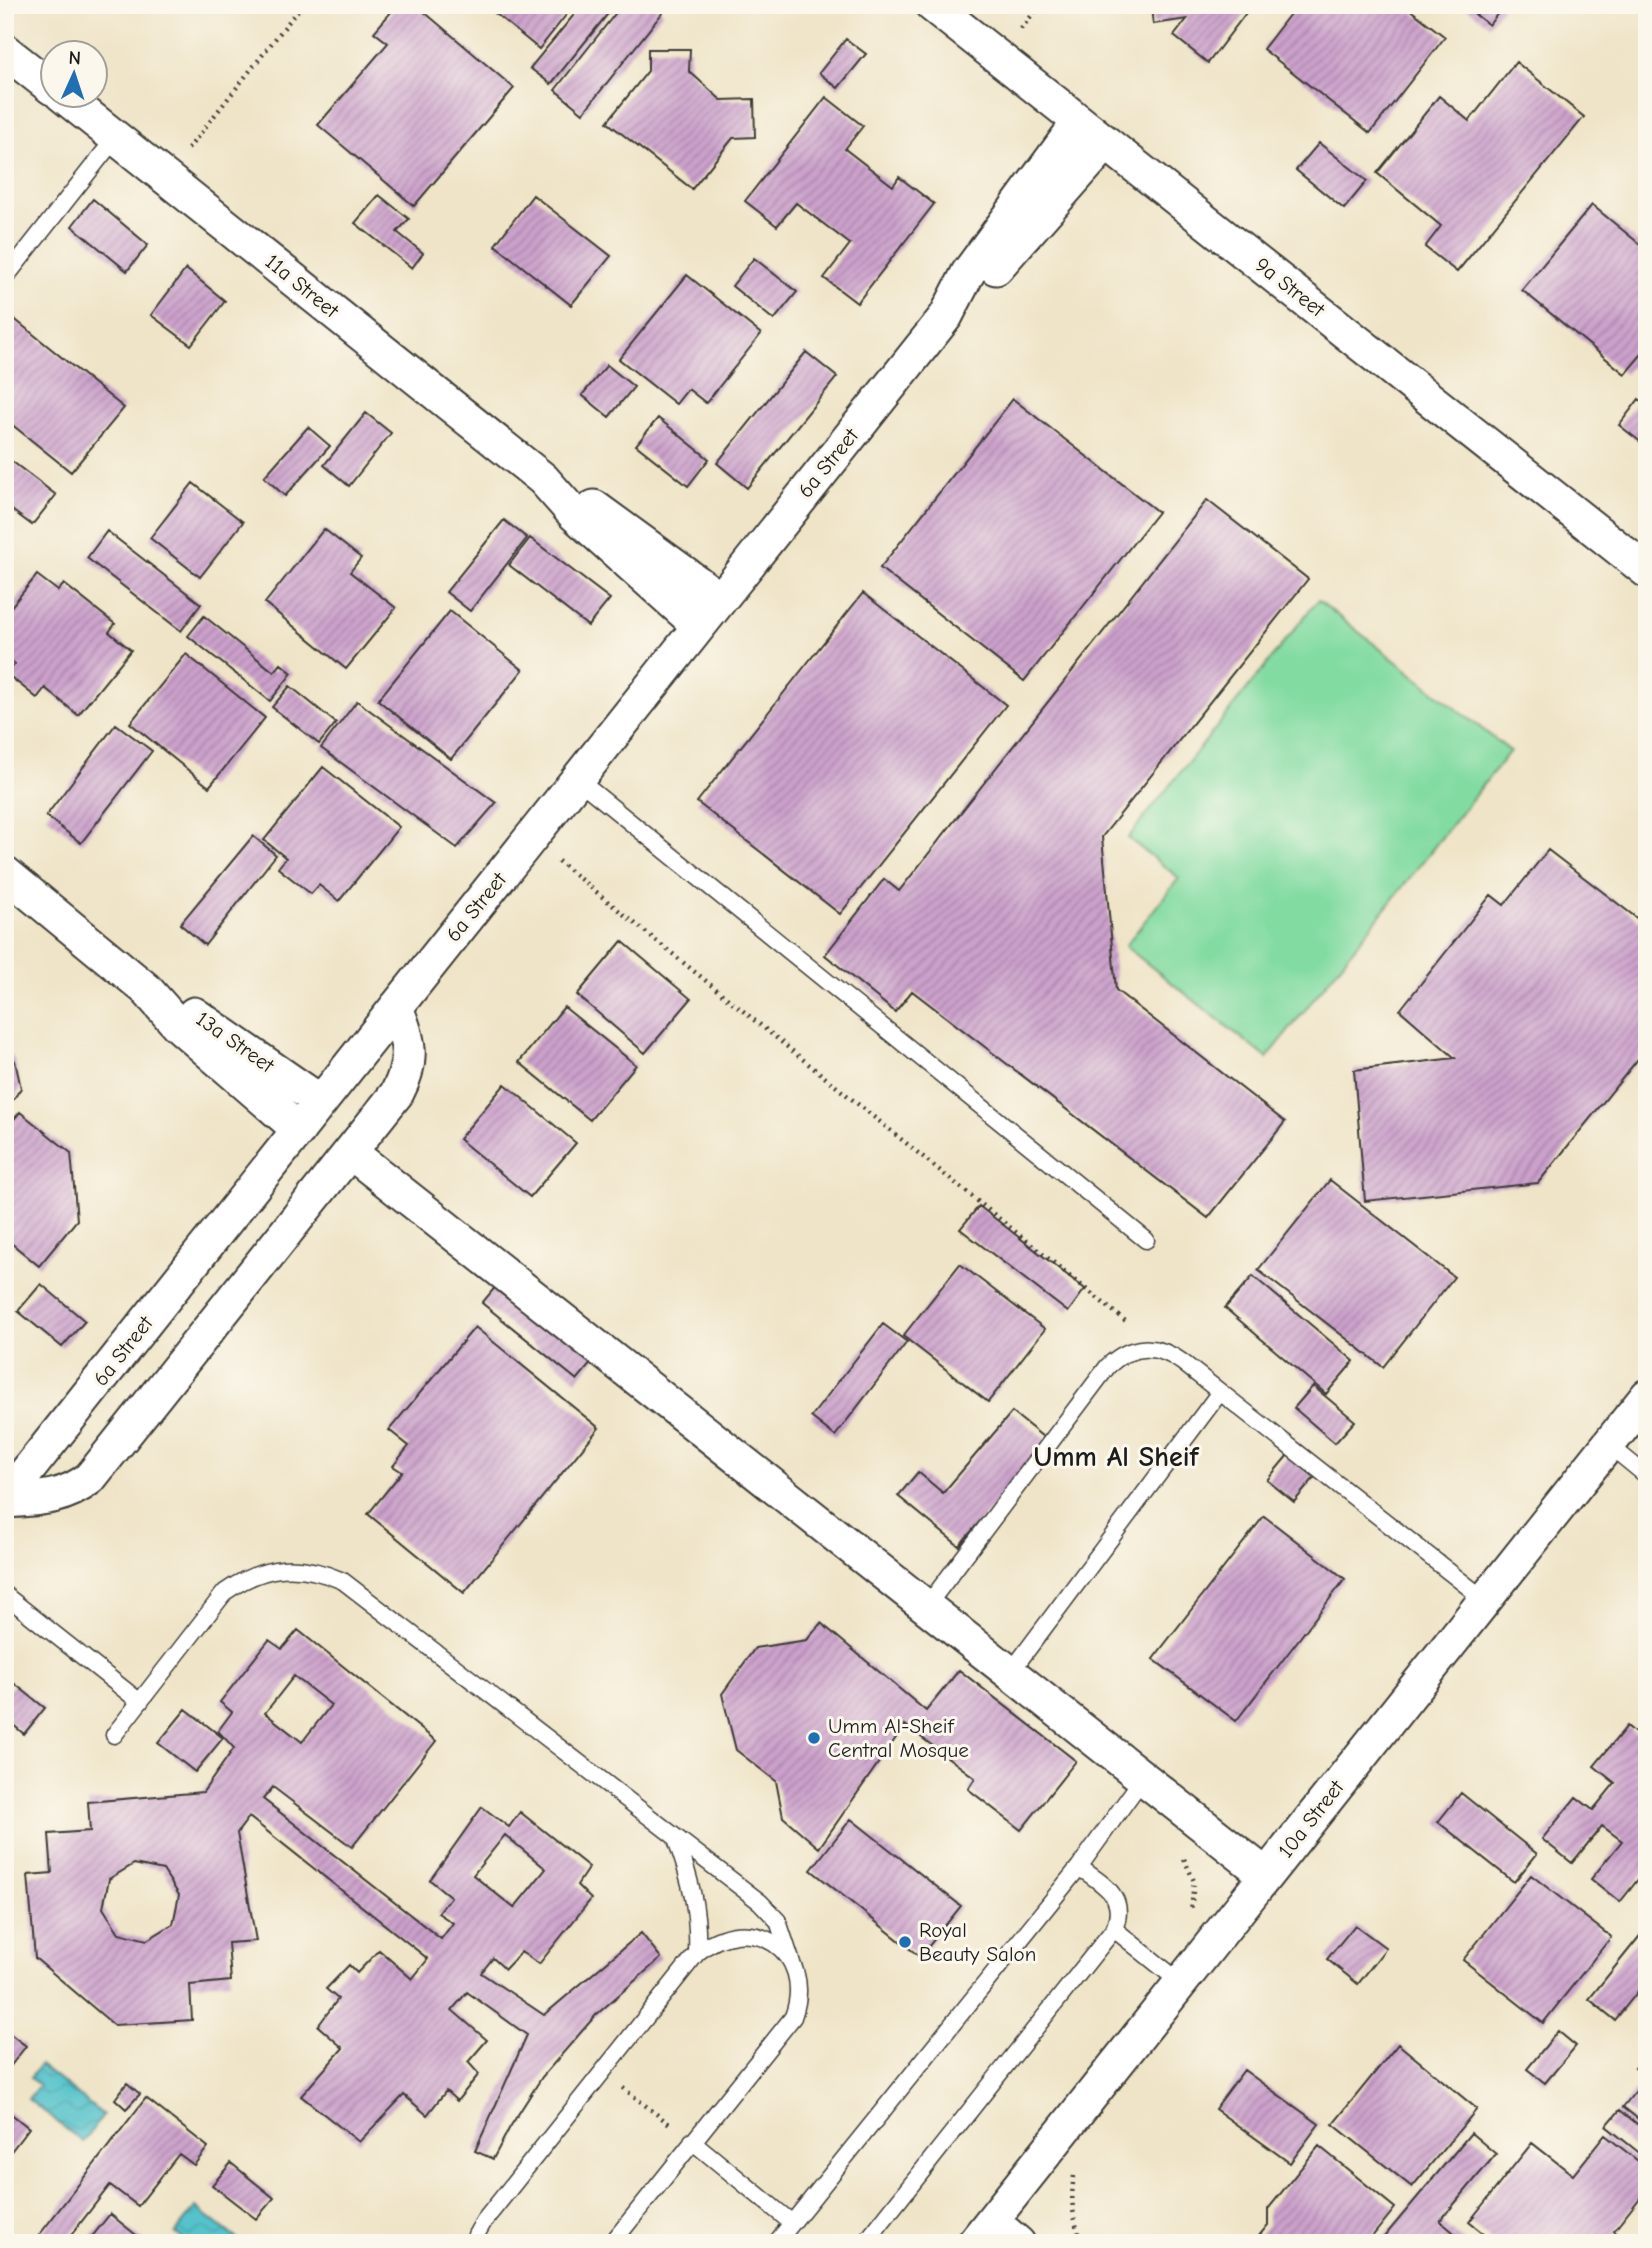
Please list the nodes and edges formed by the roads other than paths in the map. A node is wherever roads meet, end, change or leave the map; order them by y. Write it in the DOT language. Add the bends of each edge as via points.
graph roads {
  1 [pos="932,5"];
  2 [pos="5,51"];
  3 [pos="38,77"];
  4 [pos="78,108"];
  5 [pos="1079,122"];
  6 [pos="116,138"];
  7 [pos="1106,143"];
  8 [pos="5,278"];
  9 [pos="946,316"];
  10 [pos="543,479"];
  11 [pos="1647,570"];
  12 [pos="720,599"];
  13 [pos="699,626"];
  14 [pos="577,779"];
  15 [pos="5,873"];
  16 [pos="146,989"];
  17 [pos="396,1007"];
  18 [pos="321,1102"];
  19 [pos="299,1130"];
  20 [pos="350,1152"];
  21 [pos="1146,1240"];
  22 [pos="1220,1392"];
  23 [pos="1647,1396"];
  24 [pos="1609,1445"];
  25 [pos="1647,1476"];
  26 [pos="5,1500"];
  27 [pos="5,1595"];
  28 [pos="1485,1600"];
  29 [pos="926,1607"];
  30 [pos="1010,1673"];
  31 [pos="140,1702"];
  32 [pos="114,1735"];
  33 [pos="1143,1778"];
  34 [pos="676,1839"];
  35 [pos="1079,1867"];
  36 [pos="1266,1875"];
  37 [pos="1114,1929"];
  38 [pos="697,1953"];
  39 [pos="792,1963"];
  40 [pos="1181,1983"];
  41 [pos="692,2141"];
  42 [pos="792,2223"];
  43 [pos="983,2232"];
  44 [pos="475,2243"];
  45 [pos="612,2243"];
  46 [pos="776,2243"];
  47 [pos="865,2243"];
  48 [pos="1018,2243"];
  1 -- 5 [label="street, 9a Street"];
  2 -- 3 [label="street"];
  4 -- 6 [label="street, 11a Street"];
  5 -- 7 [label="street, 9a Street"];
  5 -- 9 [label="street, 6a Street" via="968,273"];
  6 -- 8 [label="lane"];
  6 -- 10 [label="street, 11a Street"];
  7 -- 9 [label="street, 6a Street" via="981,285"];
  7 -- 11 [label="street, 9a Street"];
  9 -- 12 [label="street, 6a Street"];
  10 -- 12 [label="street, 11a Street" via="586,501"];
  10 -- 13 [label="street, 11a Street" via="574,514"];
  12 -- 13 [label="street, 6a Street"];
  13 -- 14 [label="street, 6a Street"];
  14 -- 17 [label="street, 6a Street"];
  14 -- 21 [label="lane"];
  15 -- 16 [label="street, 13a Street"];
  16 -- 18 [label="street, 13a Street" via="189,1010"];
  16 -- 19 [label="street, 13a Street" via="177,1024"];
  17 -- 18 [label="street, 6a Street"];
  17 -- 20 [label="street" via="409,1050 404,1080"];
  18 -- 19 [label="street, 6a Street"];
  19 -- 26 [label="street, 6a Street"];
  20 -- 26 [label="street" via="90,1478 55,1497"];
  20 -- 29 [label="street"];
  22 -- 28 [label="lane"];
  22 -- 29 [label="lane" via="1158,1349 1144,1347 1118,1356"];
  22 -- 30 [label="lane"];
  23 -- 24 [label="street, 10a Street"];
  24 -- 25 [label="lane"];
  24 -- 28 [label="street, 10a Street"];
  27 -- 31 [label="lane"];
  28 -- 36 [label="street, 10a Street"];
  29 -- 30 [label="street"];
  30 -- 33 [label="street"];
  31 -- 32 [label="lane"];
  31 -- 34 [label="lane" via="225,1592 259,1573 279,1569 323,1573 343,1581"];
  33 -- 35 [label="lane"];
  33 -- 36 [label="street"];
  34 -- 38 [label="lane" via="694,1896"];
  34 -- 39 [label="lane" via="770,1910"];
  35 -- 37 [label="lane" via="1115,1898 1119,1914"];
  35 -- 42 [label="lane"];
  36 -- 40 [label="street, 10a Street"];
  37 -- 40 [label="lane"];
  37 -- 47 [label="lane"];
  38 -- 39 [label="lane" via="723,1936 747,1934 770,1941"];
  38 -- 44 [label="lane" via="484,2221"];
  39 -- 41 [label="lane" via="799,1990 793,2017"];
  40 -- 43 [label="street, 10a Street"];
  41 -- 42 [label="lane"];
  41 -- 45 [label="lane"];
  42 -- 46 [label="lane"];
  43 -- 48 [label="street"];
}
